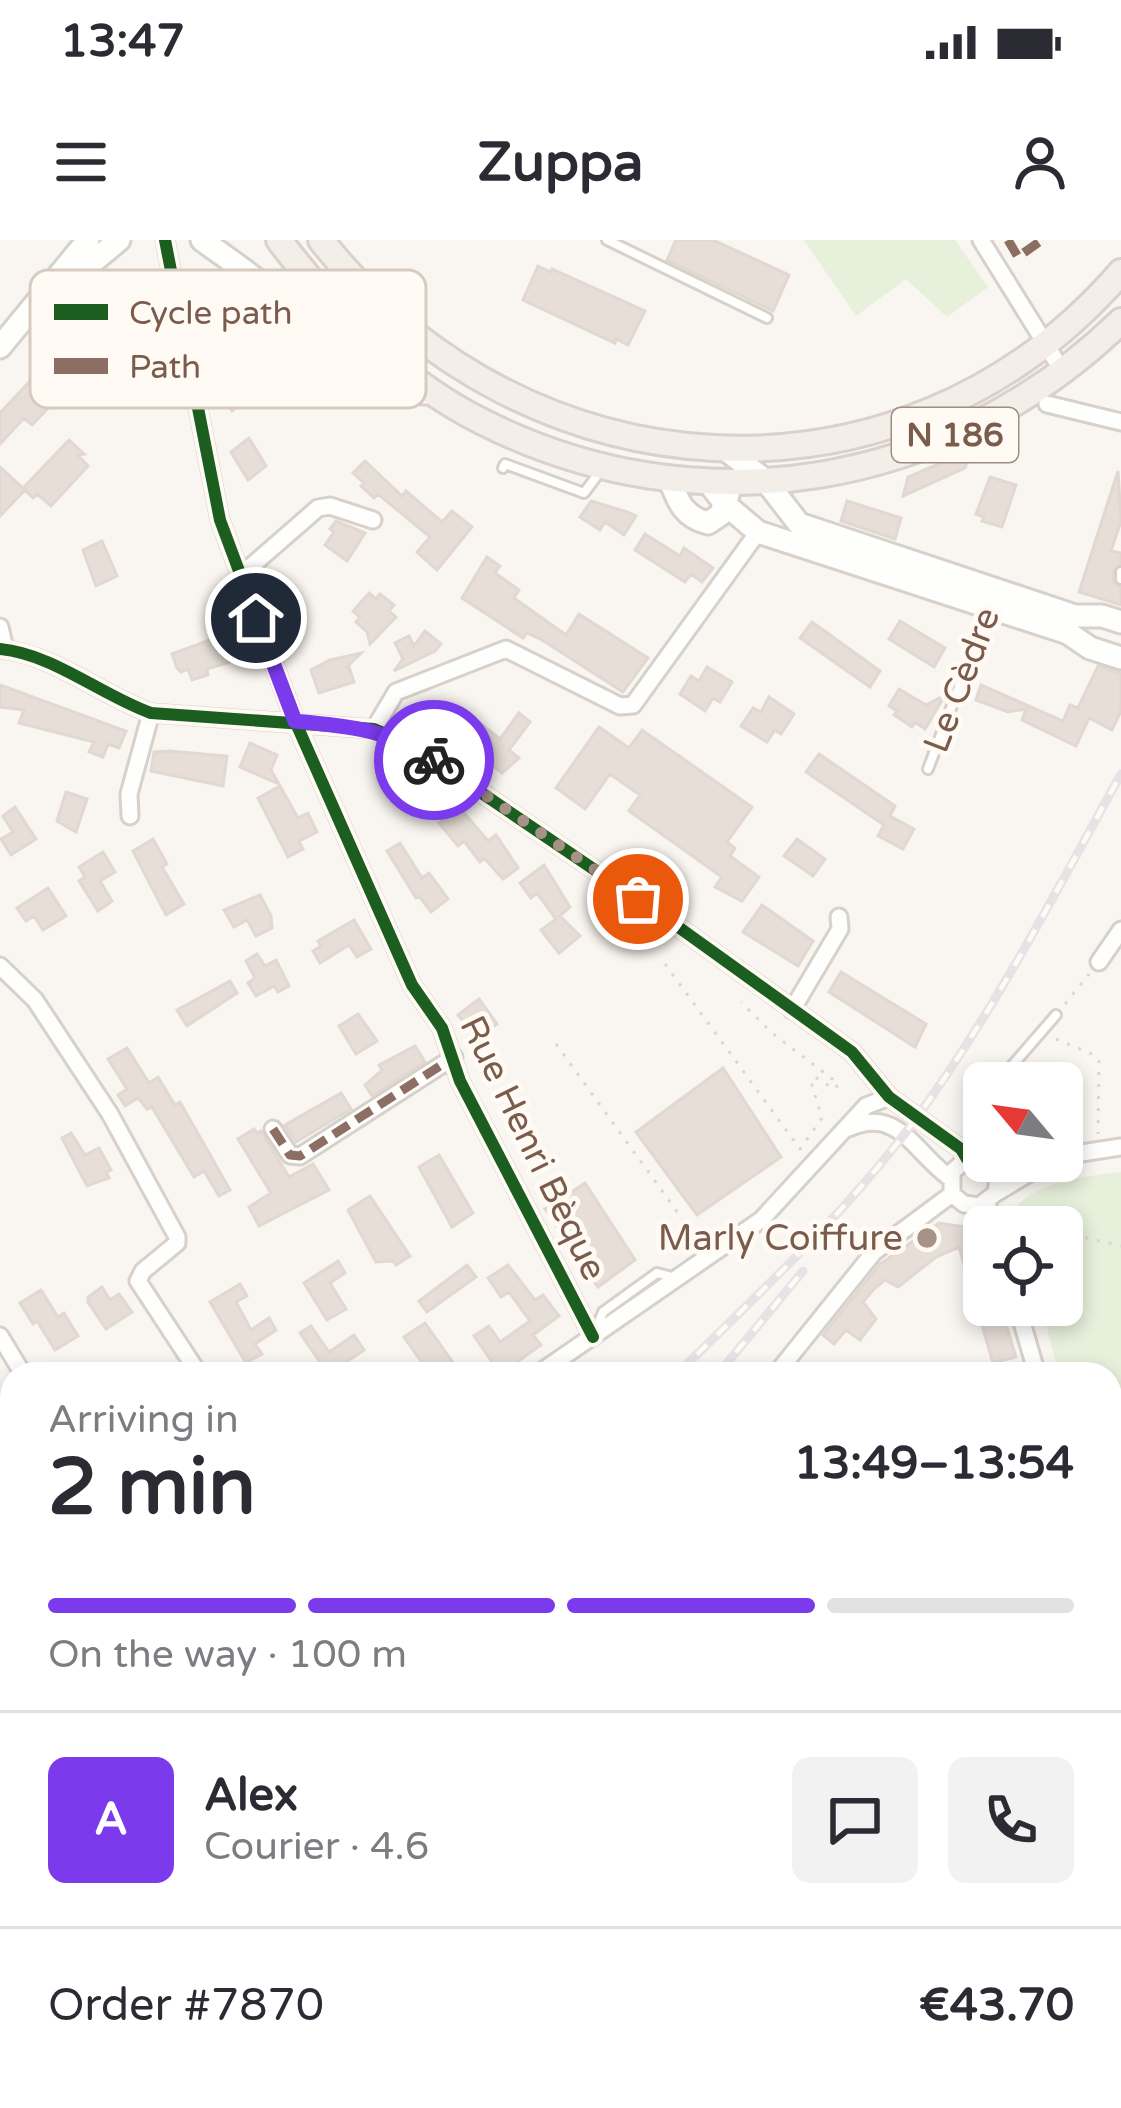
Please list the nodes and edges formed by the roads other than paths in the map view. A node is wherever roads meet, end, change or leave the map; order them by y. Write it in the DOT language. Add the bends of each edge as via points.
graph roads {
  1 [pos="88,240"];
  2 [pos="119,240"];
  3 [pos="165,240"];
  4 [pos="202,240"];
  5 [pos="228,240"];
  6 [pos="278,240"];
  7 [pos="321,240"];
  8 [pos="607,240"];
  9 [pos="981,240"];
  10 [pos="65,270"];
  11 [pos="83,270"];
  12 [pos="171,270"];
  13 [pos="242,270"];
  14 [pos="252,270"];
  15 [pos="303,270"];
  16 [pos="348,270"];
  17 [pos="1121,272"];
  18 [pos="30,314"];
  19 [pos="767,318"];
  20 [pos="1120,324"];
  21 [pos="426,343"];
  22 [pos="1043,344"];
  23 [pos="0,347"];
  24 [pos="450,362"];
  25 [pos="426,363"];
  26 [pos="1063,372"];
  27 [pos="426,385"];
  28 [pos="426,392"];
  29 [pos="436,393"];
  30 [pos="1038,399"];
  31 [pos="198,408"];
  32 [pos="1121,422"];
  33 [pos="605,466"];
  34 [pos="502,468"];
  35 [pos="725,475"];
  36 [pos="669,478"];
  37 [pos="765,480"];
  38 [pos="373,520"];
  39 [pos="758,532"];
  40 [pos="240,576"];
  41 [pos="992,600"];
  42 [pos="1121,622"];
  43 [pos="0,627"];
  44 [pos="3,649"];
  45 [pos="1121,658"];
  46 [pos="151,712"];
  47 [pos="295,721"];
  48 [pos="374,729"];
  49 [pos="928,769"];
  50 [pos="130,816"];
  51 [pos="839,917"];
  52 [pos="1121,930"];
  53 [pos="1099,962"];
  54 [pos="0,965"];
  55 [pos="792,1010"];
  56 [pos="1057,1015"];
  57 [pos="454,1058"];
  58 [pos="1016,1062"];
  59 [pos="890,1096"];
  60 [pos="273,1129"];
  61 [pos="846,1130"];
  62 [pos="1121,1147"];
  63 [pos="963,1150"];
  64 [pos="1083,1153"];
  65 [pos="963,1164"];
  66 [pos="996,1182"];
  67 [pos="1014,1182"];
  68 [pos="951,1186"];
  69 [pos="991,1198"];
  70 [pos="992,1206"];
  71 [pos="1023,1326"];
  72 [pos="0,1336"];
  73 [pos="593,1337"];
  74 [pos="16,1362"];
  75 [pos="192,1362"];
  76 [pos="556,1362"];
  77 [pos="786,1362"];
  78 [pos="1033,1362"];
  1 -- 10 [label="street"];
  2 -- 11 [label="street"];
  3 -- 12 [label="street, Rue Henri Bèque"];
  4 -- 13 [label="street"];
  5 -- 14 [label="street"];
  6 -- 15 [label="main road, N 186"];
  7 -- 16 [label="main road, N 186"];
  8 -- 19 [label="lane"];
  9 -- 22 [label="street"];
  17 -- 22 [label="main road, N 186"];
  18 -- 23 [label="street"];
  20 -- 26 [label="main road, N 186"];
  21 -- 24 [label="main road, N 186"];
  22 -- 26 [label="street"];
  22 -- 35 [label="main road, N 186" via="998,376 882,430 794,445"];
  24 -- 25 [label="main road"];
  24 -- 35 [label="main road, N 186" via="508,397 598,431 658,443"];
  26 -- 30 [label="main road, N 186"];
  27 -- 29 [label="main road, N 186"];
  28 -- 29 [label="street"];
  29 -- 33 [label="main road, N 186" via="514,437"];
  30 -- 32 [label="street"];
  30 -- 37 [label="main road, N 186" via="891,461"];
  31 -- 40 [label="street, Rue Henri Bèque"];
  33 -- 34 [label="lane" via="584,493"];
  33 -- 36 [label="main road, N 186"];
  35 -- 36 [label="main road, N 186"];
  35 -- 36 [label="street" via="720,515 708,523 692,519"];
  35 -- 37 [label="main road, N 186"];
  35 -- 39 [label="street"];
  37 -- 41 [label="street" via="800,524"];
  38 -- 40 [label="street" via="318,508"];
  39 -- 41 [label="street"];
  39 -- 48 [label="street" via="633,705 620,706 506,650 396,692"];
  40 -- 47 [label="street, Rue Henri Bèque"];
  41 -- 42 [label="street"];
  41 -- 45 [label="street"];
  41 -- 49 [label="lane, Le Cèdre"];
  43 -- 44 [label="street"];
  44 -- 46 [label="street"];
  46 -- 47 [label="street"];
  46 -- 50 [label="street"];
  47 -- 48 [label="street"];
  47 -- 57 [label="street, Rue Henri Bèque" via="412,985"];
  48 -- 55 [label="street" via="508,810"];
  51 -- 55 [label="street"];
  52 -- 53 [label="street"];
  54 -- 75 [label="street" via="35,1000 98,1095 177,1237 138,1282"];
  55 -- 59 [label="street" via="852,1052"];
  56 -- 58 [label="lane"];
  57 -- 60 [label="street" via="300,1156 290,1155"];
  57 -- 73 [label="street, Rue Henri Bèque"];
  59 -- 61 [label="street" via="866,1106"];
  59 -- 63 [label="street"];
  61 -- 68 [label="street" via="868,1120 890,1124"];
  61 -- 73 [label="street" via="761,1220"];
  62 -- 64 [label="street"];
  65 -- 68 [label="street"];
  66 -- 69 [label="street"];
  67 -- 69 [label="street"];
  68 -- 69 [label="street" via="971,1207"];
  68 -- 77 [label="street" via="874,1252"];
  69 -- 70 [label="street"];
  71 -- 78 [label="street"];
  72 -- 74 [label="street"];
  73 -- 76 [label="street"];
}
